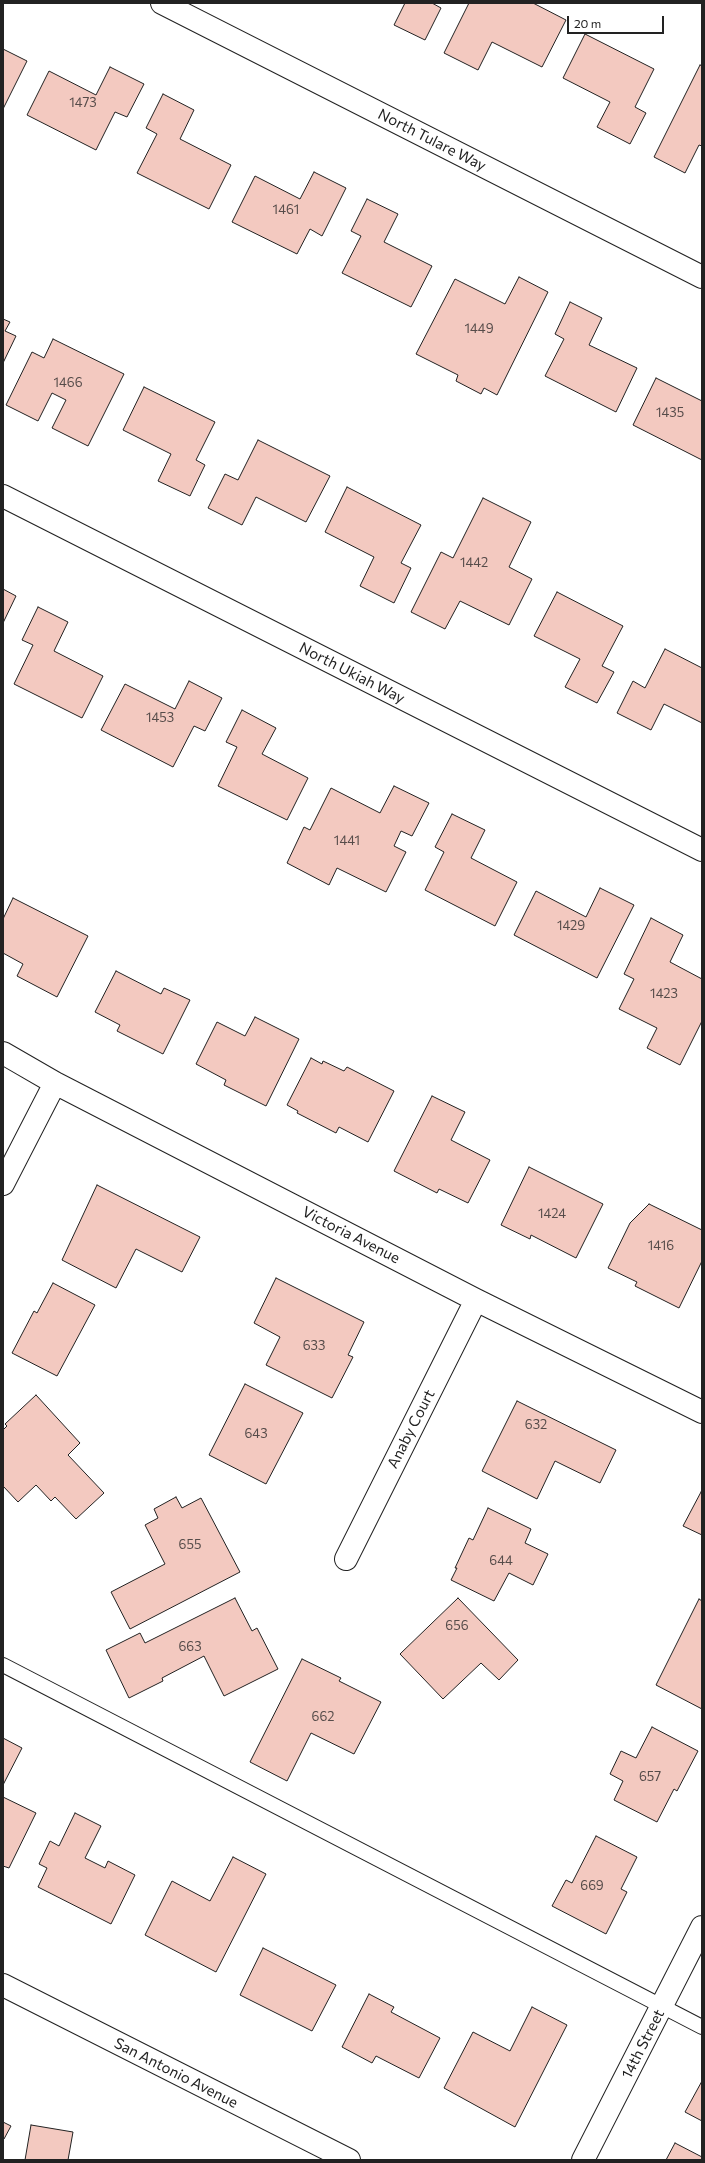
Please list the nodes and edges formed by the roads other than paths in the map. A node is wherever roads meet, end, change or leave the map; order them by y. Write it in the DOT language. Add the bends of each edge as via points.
graph roads {
  1 [pos="162,3"];
  2 [pos="702,277"];
  3 [pos="3,496"];
  4 [pos="702,850"];
  5 [pos="3,1053"];
  6 [pos="54,1083"];
  7 [pos="3,1184"];
  8 [pos="476,1300"];
  9 [pos="702,1412"];
  10 [pos="346,1559"];
  11 [pos="3,1665"];
  12 [pos="702,1927"];
  13 [pos="3,1985"];
  14 [pos="662,2007"];
  15 [pos="702,2027"];
  16 [pos="349,2160"];
  17 [pos="583,2160"];
  1 -- 2 [label="street, North Tulare Way"];
  3 -- 4 [label="street, North Ukiah Way"];
  5 -- 6 [label="street, Victoria Avenue"];
  6 -- 7 [label="street"];
  6 -- 8 [label="street, Victoria Avenue"];
  8 -- 9 [label="street, Victoria Avenue"];
  8 -- 10 [label="street, Anaby Court"];
  11 -- 14 [label="lane"];
  12 -- 14 [label="street, 14th Street"];
  13 -- 16 [label="street, San Antonio Avenue"];
  14 -- 15 [label="lane"];
  14 -- 17 [label="street, 14th Street"];
}
